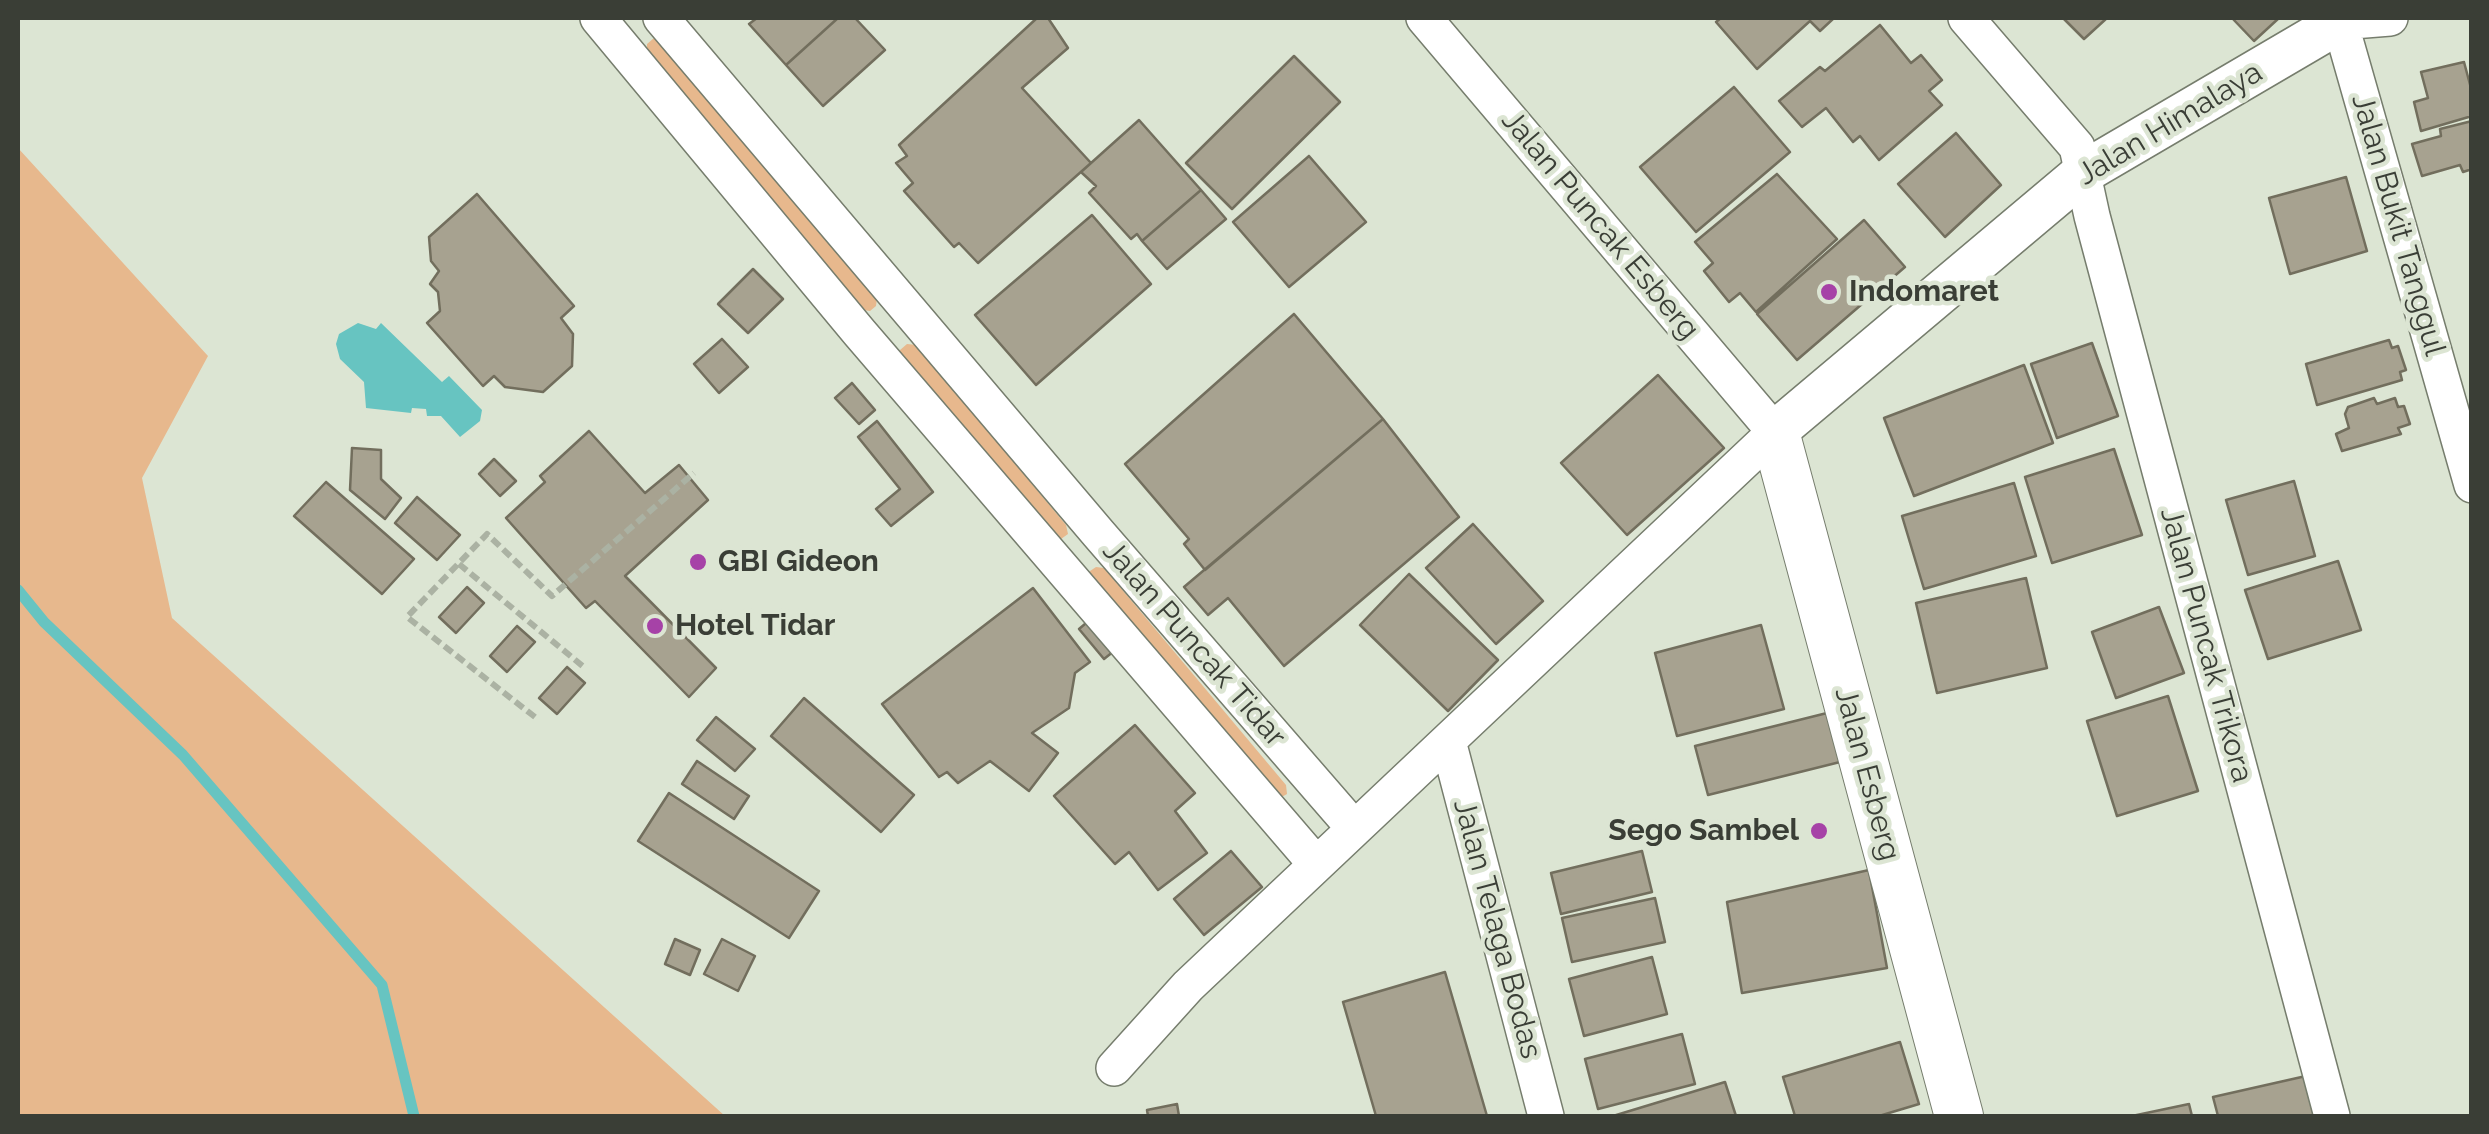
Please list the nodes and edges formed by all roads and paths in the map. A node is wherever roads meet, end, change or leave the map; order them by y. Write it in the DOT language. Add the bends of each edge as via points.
graph roads {
  1 [pos="598,18"];
  2 [pos="662,18"];
  3 [pos="1424,18"];
  4 [pos="1966,18"];
  5 [pos="2390,18"];
  6 [pos="2340,20"];
  7 [pos="2084,172"];
  8 [pos="909,311"];
  9 [pos="870,344"];
  10 [pos="1775,432"];
  11 [pos="694,472"];
  12 [pos="2472,486"];
  13 [pos="1098,533"];
  14 [pos="459,564"];
  15 [pos="1060,565"];
  16 [pos="585,668"];
  17 [pos="535,717"];
  18 [pos="1448,742"];
  19 [pos="1354,828"];
  20 [pos="1316,864"];
  21 [pos="1114,1068"];
  22 [pos="1546,1116"];
  23 [pos="1959,1116"];
  24 [pos="2332,1116"];
  1 -- 9 [label="street, Jalan Puncak Tidar"];
  2 -- 8 [label="street, Jalan Puncak Tidar"];
  3 -- 10 [label="street, Jalan Puncak Esberg"];
  4 -- 7 [label="street, Jalan Puncak Trikora" via="2077,147"];
  5 -- 6 [label="street"];
  6 -- 7 [label="street, Jalan Himalaya"];
  6 -- 12 [label="street, Jalan Bukit Tanggul"];
  7 -- 10 [label="street, Jalan Himalaya"];
  7 -- 24 [label="street, Jalan Puncak Trikora"];
  8 -- 9 [label="street"];
  8 -- 13 [label="street, Jalan Puncak Tidar"];
  9 -- 15 [label="street, Jalan Puncak Tidar"];
  10 -- 18 [label="street"];
  10 -- 23 [label="main road, Jalan Esberg"];
  11 -- 14 [label="path" via="552,596 487,534"];
  13 -- 15 [label="street"];
  13 -- 19 [label="street, Jalan Puncak Tidar"];
  14 -- 16 [label="path"];
  14 -- 17 [label="path" via="408,617"];
  15 -- 20 [label="street, Jalan Puncak Tidar"];
  18 -- 19 [label="street"];
  18 -- 22 [label="street, Jalan Telaga Bodas"];
  19 -- 20 [label="street"];
  20 -- 21 [label="street" via="1188,986"];
}
